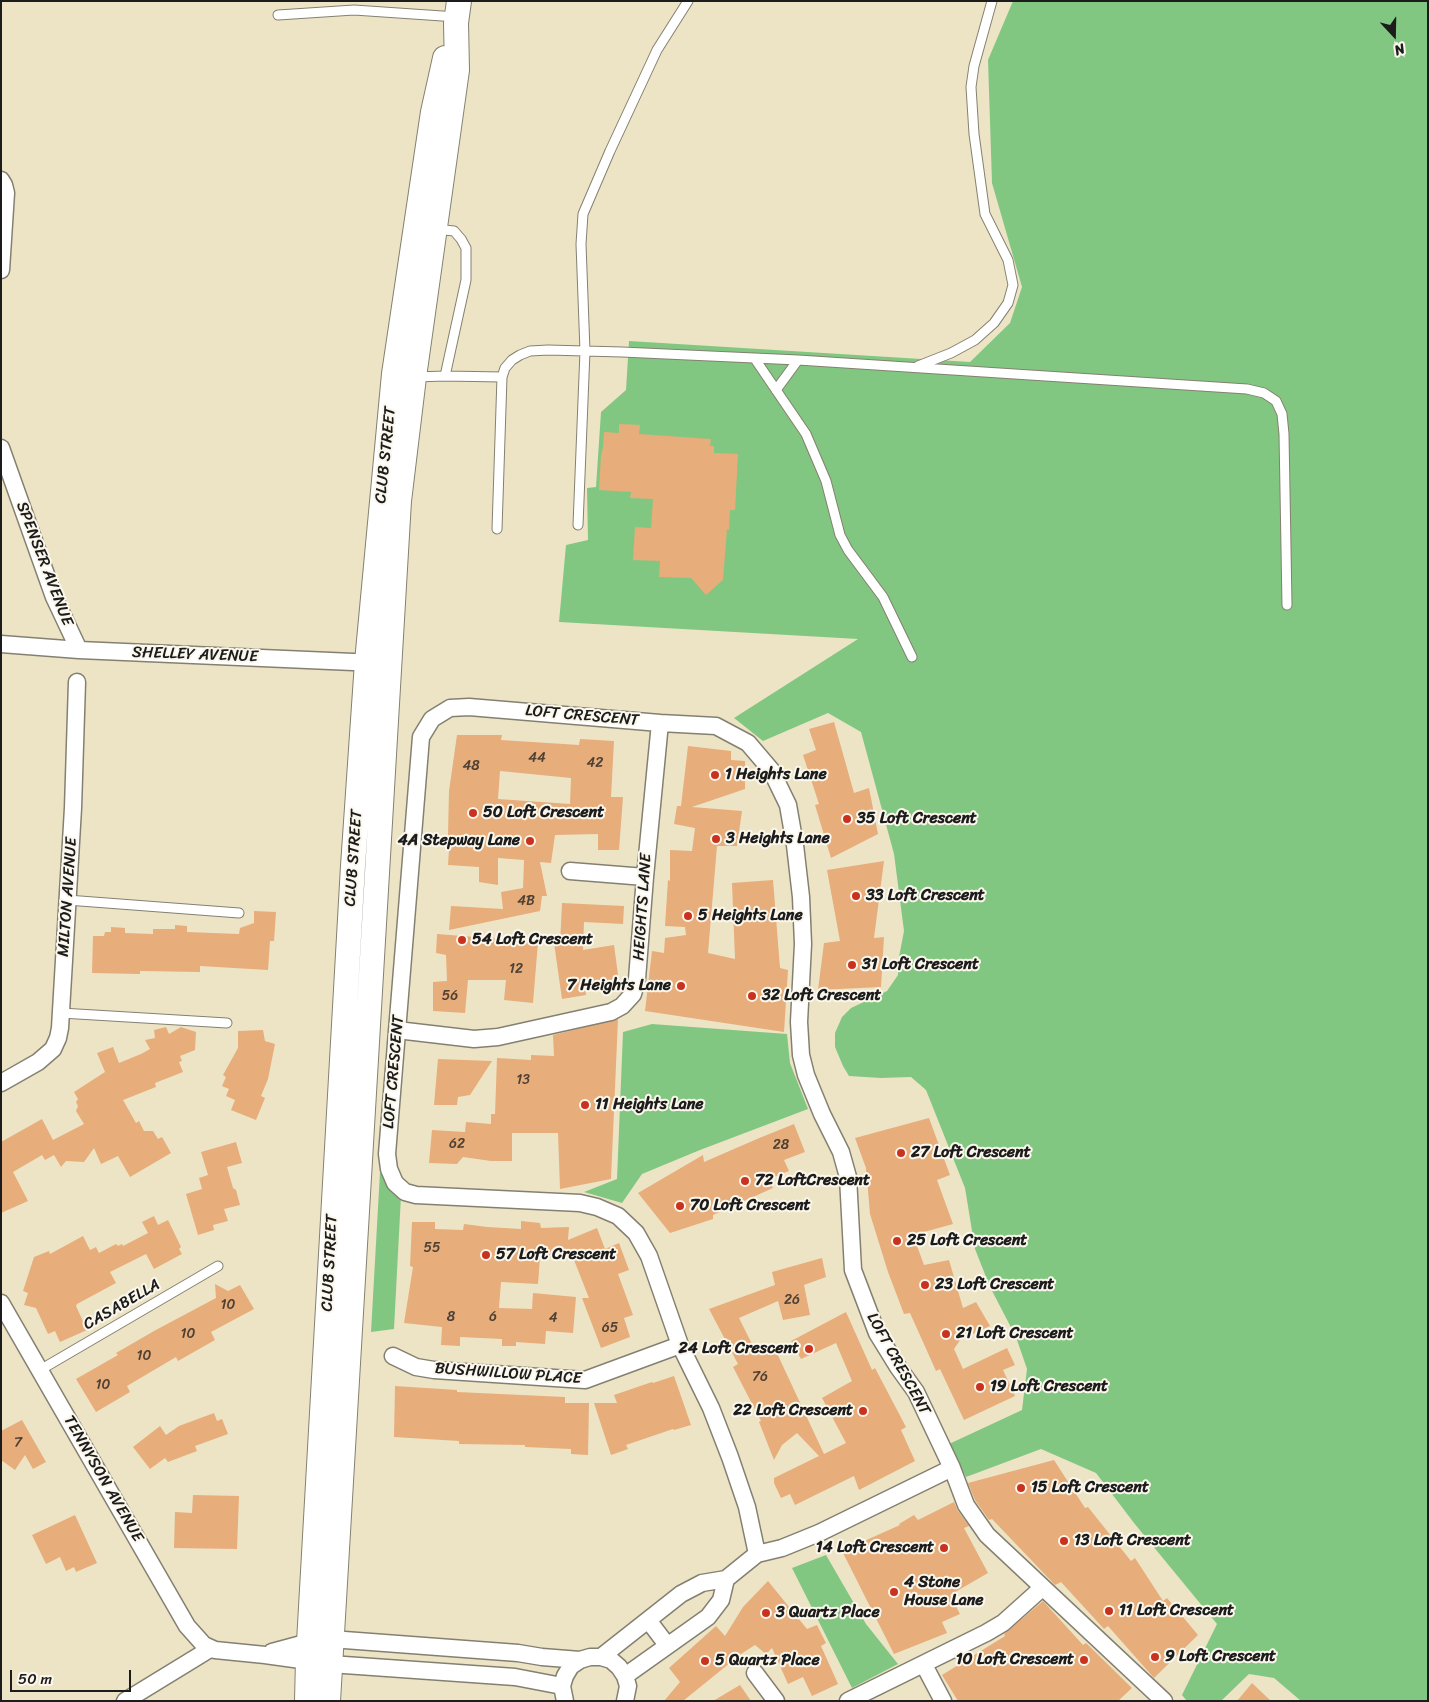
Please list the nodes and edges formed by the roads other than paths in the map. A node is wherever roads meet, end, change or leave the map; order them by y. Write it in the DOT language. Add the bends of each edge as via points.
graph roads {
  1 [pos="688,1"];
  2 [pos="992,1"];
  3 [pos="458,14"];
  4 [pos="278,15"];
  5 [pos="1,180"];
  6 [pos="434,228"];
  7 [pos="1,270"];
  8 [pos="585,351"];
  9 [pos="754,359"];
  10 [pos="798,360"];
  11 [pos="914,368"];
  12 [pos="404,376"];
  13 [pos="445,376"];
  14 [pos="502,377"];
  15 [pos="776,390"];
  16 [pos="1,448"];
  17 [pos="578,525"];
  18 [pos="497,529"];
  19 [pos="1287,605"];
  20 [pos="1,644"];
  21 [pos="78,650"];
  22 [pos="912,657"];
  23 [pos="378,663"];
  24 [pos="77,682"];
  25 [pos="660,723"];
  26 [pos="570,871"];
  27 [pos="644,877"];
  28 [pos="67,900"];
  29 [pos="239,914"];
  30 [pos="61,1013"];
  31 [pos="227,1023"];
  32 [pos="397,1030"];
  33 [pos="1,1083"];
  34 [pos="218,1266"];
  35 [pos="1,1303"];
  36 [pos="680,1346"];
  37 [pos="393,1356"];
  38 [pos="40,1370"];
  39 [pos="952,1468"];
  40 [pos="757,1554"];
  41 [pos="726,1579"];
  42 [pos="1042,1588"];
  43 [pos="648,1620"];
  44 [pos="667,1645"];
  45 [pos="210,1649"];
  46 [pos="320,1651"];
  47 [pos="601,1656"];
  48 [pos="580,1660"];
  49 [pos="924,1665"];
  50 [pos="755,1674"];
  51 [pos="625,1676"];
  52 [pos="564,1693"];
  53 [pos="626,1699"];
  54 [pos="125,1701"];
  55 [pos="307,1701"];
  56 [pos="328,1701"];
  57 [pos="776,1701"];
  58 [pos="848,1701"];
  59 [pos="943,1701"];
  60 [pos="1164,1701"];
  1 -- 8 [label="lane" via="657,50 583,214"];
  2 -- 11 [label="lane" via="971,87 974,134 985,214 1008,260 1013,285 1008,303 994,323 975,340"];
  3 -- 4 [label="lane" via="354,10"];
  3 -- 6 [label="main road, CLUB STREET" via="457,70"];
  3 -- 12 [label="main road, CLUB STREET" via="433,112"];
  5 -- 7 [label="street" via="6,194"];
  6 -- 12 [label="main road, CLUB STREET"];
  6 -- 13 [label="lane" via="454,231 466,248 466,280"];
  8 -- 9 [label="lane"];
  8 -- 14 [label="lane" via="520,355 505,368"];
  8 -- 17 [label="lane"];
  9 -- 10 [label="lane"];
  9 -- 15 [label="lane"];
  10 -- 11 [label="lane"];
  10 -- 15 [label="lane"];
  11 -- 19 [label="lane" via="1247,389 1264,393 1276,401 1283,420"];
  12 -- 13 [label="lane"];
  12 -- 23 [label="main road, CLUB STREET"];
  13 -- 14 [label="lane"];
  14 -- 18 [label="lane"];
  15 -- 22 [label="lane" via="799,422 815,453 844,543 883,597"];
  16 -- 21 [label="street, SPENSER AVENUE" via="54,597"];
  20 -- 21 [label="street, SHELLEY AVENUE"];
  21 -- 23 [label="street, SHELLEY AVENUE"];
  23 -- 46 [label="main road, CLUB STREET" via="353,866"];
  24 -- 28 [label="street, MILTON AVENUE"];
  25 -- 27 [label="street, HEIGHTS LANE"];
  25 -- 32 [label="street, LOFT CRESCENT" via="469,707 450,708 432,719 421,737"];
  25 -- 39 [label="street, LOFT CRESCENT" via="716,726 748,744 770,770 788,805 801,897 801,1055 806,1075 841,1152 848,1177 853,1270 877,1333 916,1392"];
  26 -- 27 [label="street"];
  27 -- 32 [label="street, HEIGHTS LANE" via="637,979 633,994 622,1006 611,1012 498,1037 474,1039"];
  28 -- 29 [label="lane"];
  28 -- 30 [label="street, MILTON AVENUE"];
  30 -- 31 [label="lane"];
  30 -- 33 [label="street, MILTON AVENUE" via="59,1033 52,1048 38,1062"];
  32 -- 36 [label="street, LOFT CRESCENT" via="387,1154 389,1170 396,1184 405,1192 416,1195 580,1203 618,1216 636,1233 649,1256"];
  34 -- 38 [label="lane, CASABELLA"];
  35 -- 38 [label="street, TENNYSON AVENUE"];
  36 -- 37 [label="street, BUSHWILLOW PLACE" via="585,1380 434,1370 416,1367"];
  36 -- 40 [label="street, LOFT CRESCENT" via="711,1408 730,1457 747,1507"];
  38 -- 45 [label="street, TENNYSON AVENUE" via="187,1626"];
  39 -- 40 [label="street" via="819,1533"];
  39 -- 42 [label="street, LOFT CRESCENT" via="966,1506 987,1535"];
  40 -- 41 [label="street"];
  41 -- 43 [label="street" via="702,1583 681,1594"];
  41 -- 44 [label="street" via="721,1600 708,1618"];
  42 -- 49 [label="street" via="1002,1623"];
  42 -- 60 [label="street, LOFT CRESCENT"];
  43 -- 44 [label="street"];
  43 -- 47 [label="street"];
  44 -- 51 [label="street"];
  45 -- 46 [label="street" via="265,1654"];
  45 -- 54 [label="street"];
  46 -- 48 [label="street" via="518,1653"];
  46 -- 52 [label="street" via="516,1677"];
  46 -- 55 [label="main road, CLUB STREET"];
  46 -- 56 [label="main road, CLUB STREET"];
  47 -- 48 [label="street"];
  47 -- 51 [label="street" via="611,1660"];
  48 -- 52 [label="street" via="565,1676"];
  49 -- 58 [label="street"];
  49 -- 59 [label="street"];
  50 -- 57 [label="street"];
  51 -- 53 [label="street" via="628,1686"];
}
